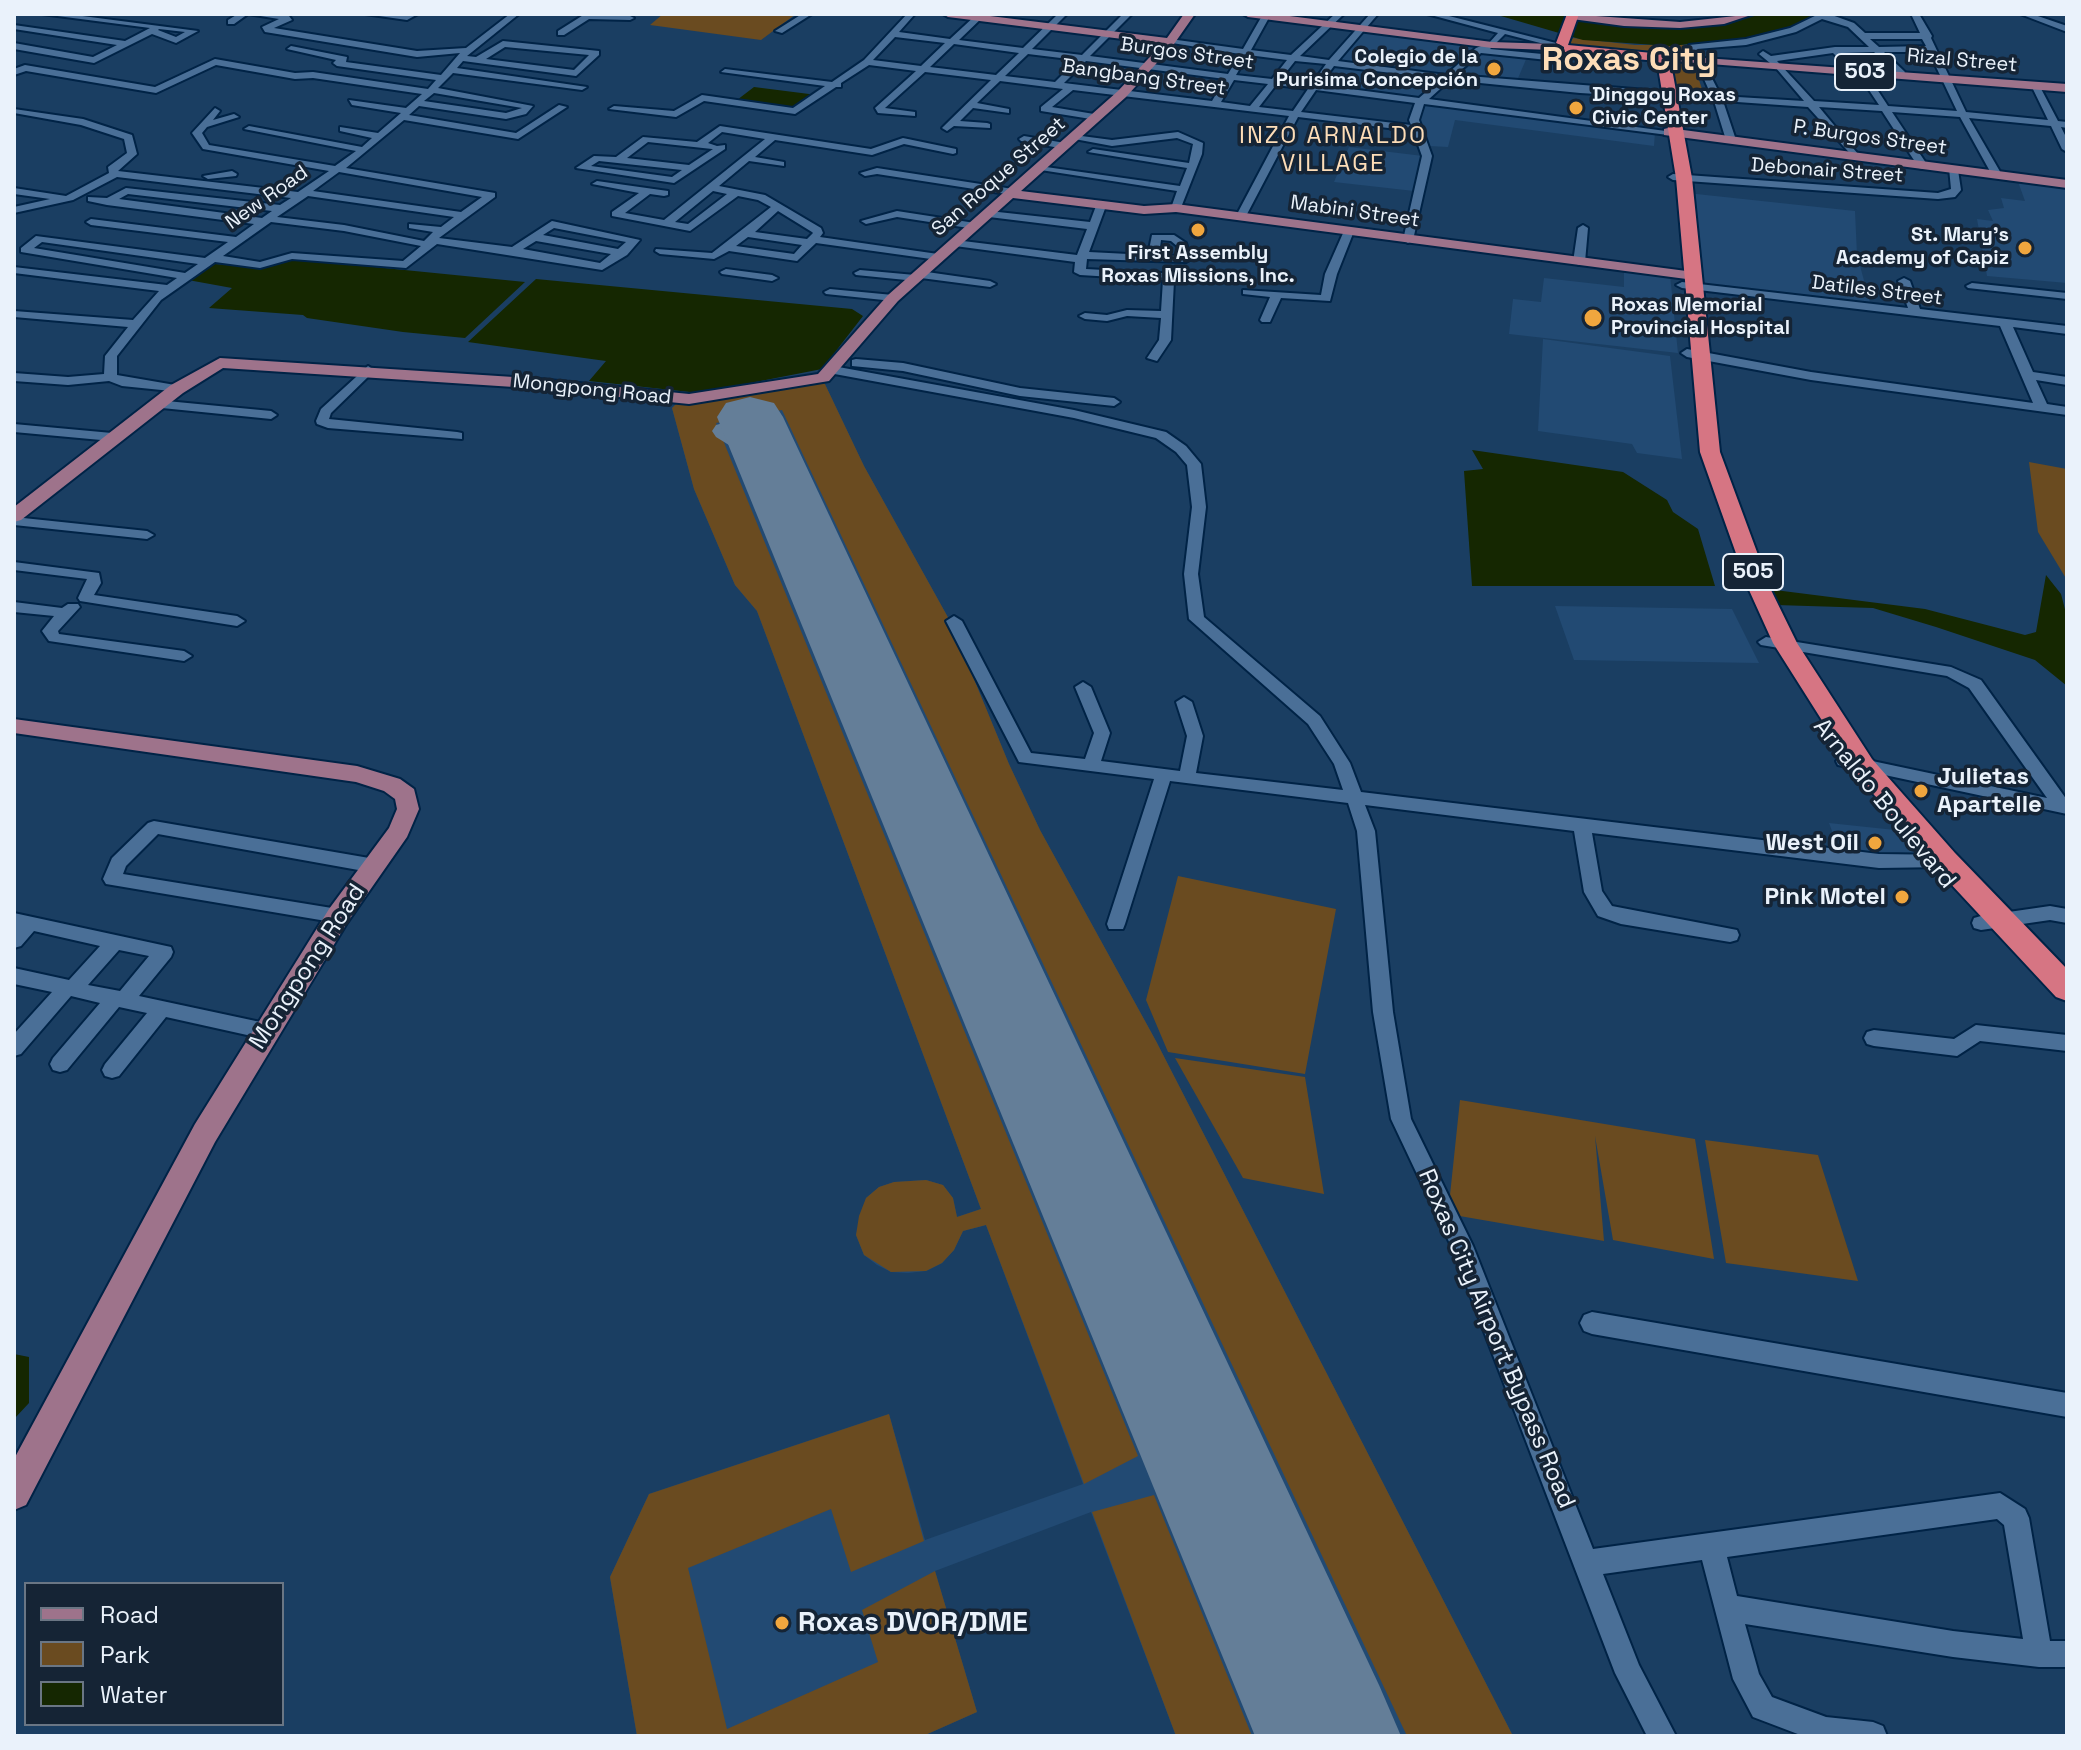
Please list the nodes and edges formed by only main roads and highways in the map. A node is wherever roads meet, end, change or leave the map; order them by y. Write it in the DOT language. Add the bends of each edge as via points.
graph roads {
  1 [pos="948,14"];
  2 [pos="1190,14"];
  3 [pos="1248,14"];
  4 [pos="1749,14"];
  5 [pos="1267,15"];
  6 [pos="980,16"];
  7 [pos="1569,16"];
  8 [pos="1170,42"];
  9 [pos="1560,45"];
  10 [pos="1658,57"];
  11 [pos="2067,88"];
  12 [pos="1672,132"];
  13 [pos="2067,184"];
  14 [pos="1011,193"];
  15 [pos="1688,281"];
  16 [pos="837,366"];
  17 [pos="14,518"];
  18 [pos="14,726"];
  19 [pos="1990,921"];
  20 [pos="2067,989"];
  21 [pos="2067,1007"];
  22 [pos="14,1493"];
  1 -- 6 [label="main road"];
  2 -- 8 [label="main road, San Roque Street"];
  3 -- 5 [label="main road"];
  4 -- 7 [label="main road" via="1680,25"];
  5 -- 9 [label="main road" via="1492,45"];
  6 -- 8 [label="main road"];
  7 -- 9 [label="highway"];
  8 -- 14 [label="main road, San Roque Street" via="1122,94"];
  9 -- 10 [label="highway"];
  10 -- 11 [label="main road, Rizal Street / 503"];
  10 -- 12 [label="highway, Arnaldo Boulevard / 505"];
  12 -- 13 [label="main road, P. Burgos Street"];
  12 -- 15 [label="highway, Arnaldo Boulevard / 505"];
  14 -- 15 [label="main road, Mabini Street" via="1241,216"];
  14 -- 16 [label="main road, San Roque Street" via="893,298"];
  15 -- 19 [label="highway, Arnaldo Boulevard / 505" via="1693,431 1724,548 1776,642 1854,763"];
  16 -- 17 [label="main road, Mongpong Road" via="823,378 689,399 229,362 208,368 156,404"];
  18 -- 22 [label="main road, Mongpong Road" via="357,774 392,785 406,795 408,809 399,831 338,916 205,1133"];
  19 -- 20 [label="highway, Arnaldo Boulevard / 505"];
  19 -- 21 [label="highway, Arnaldo Boulevard / 505"];
}
